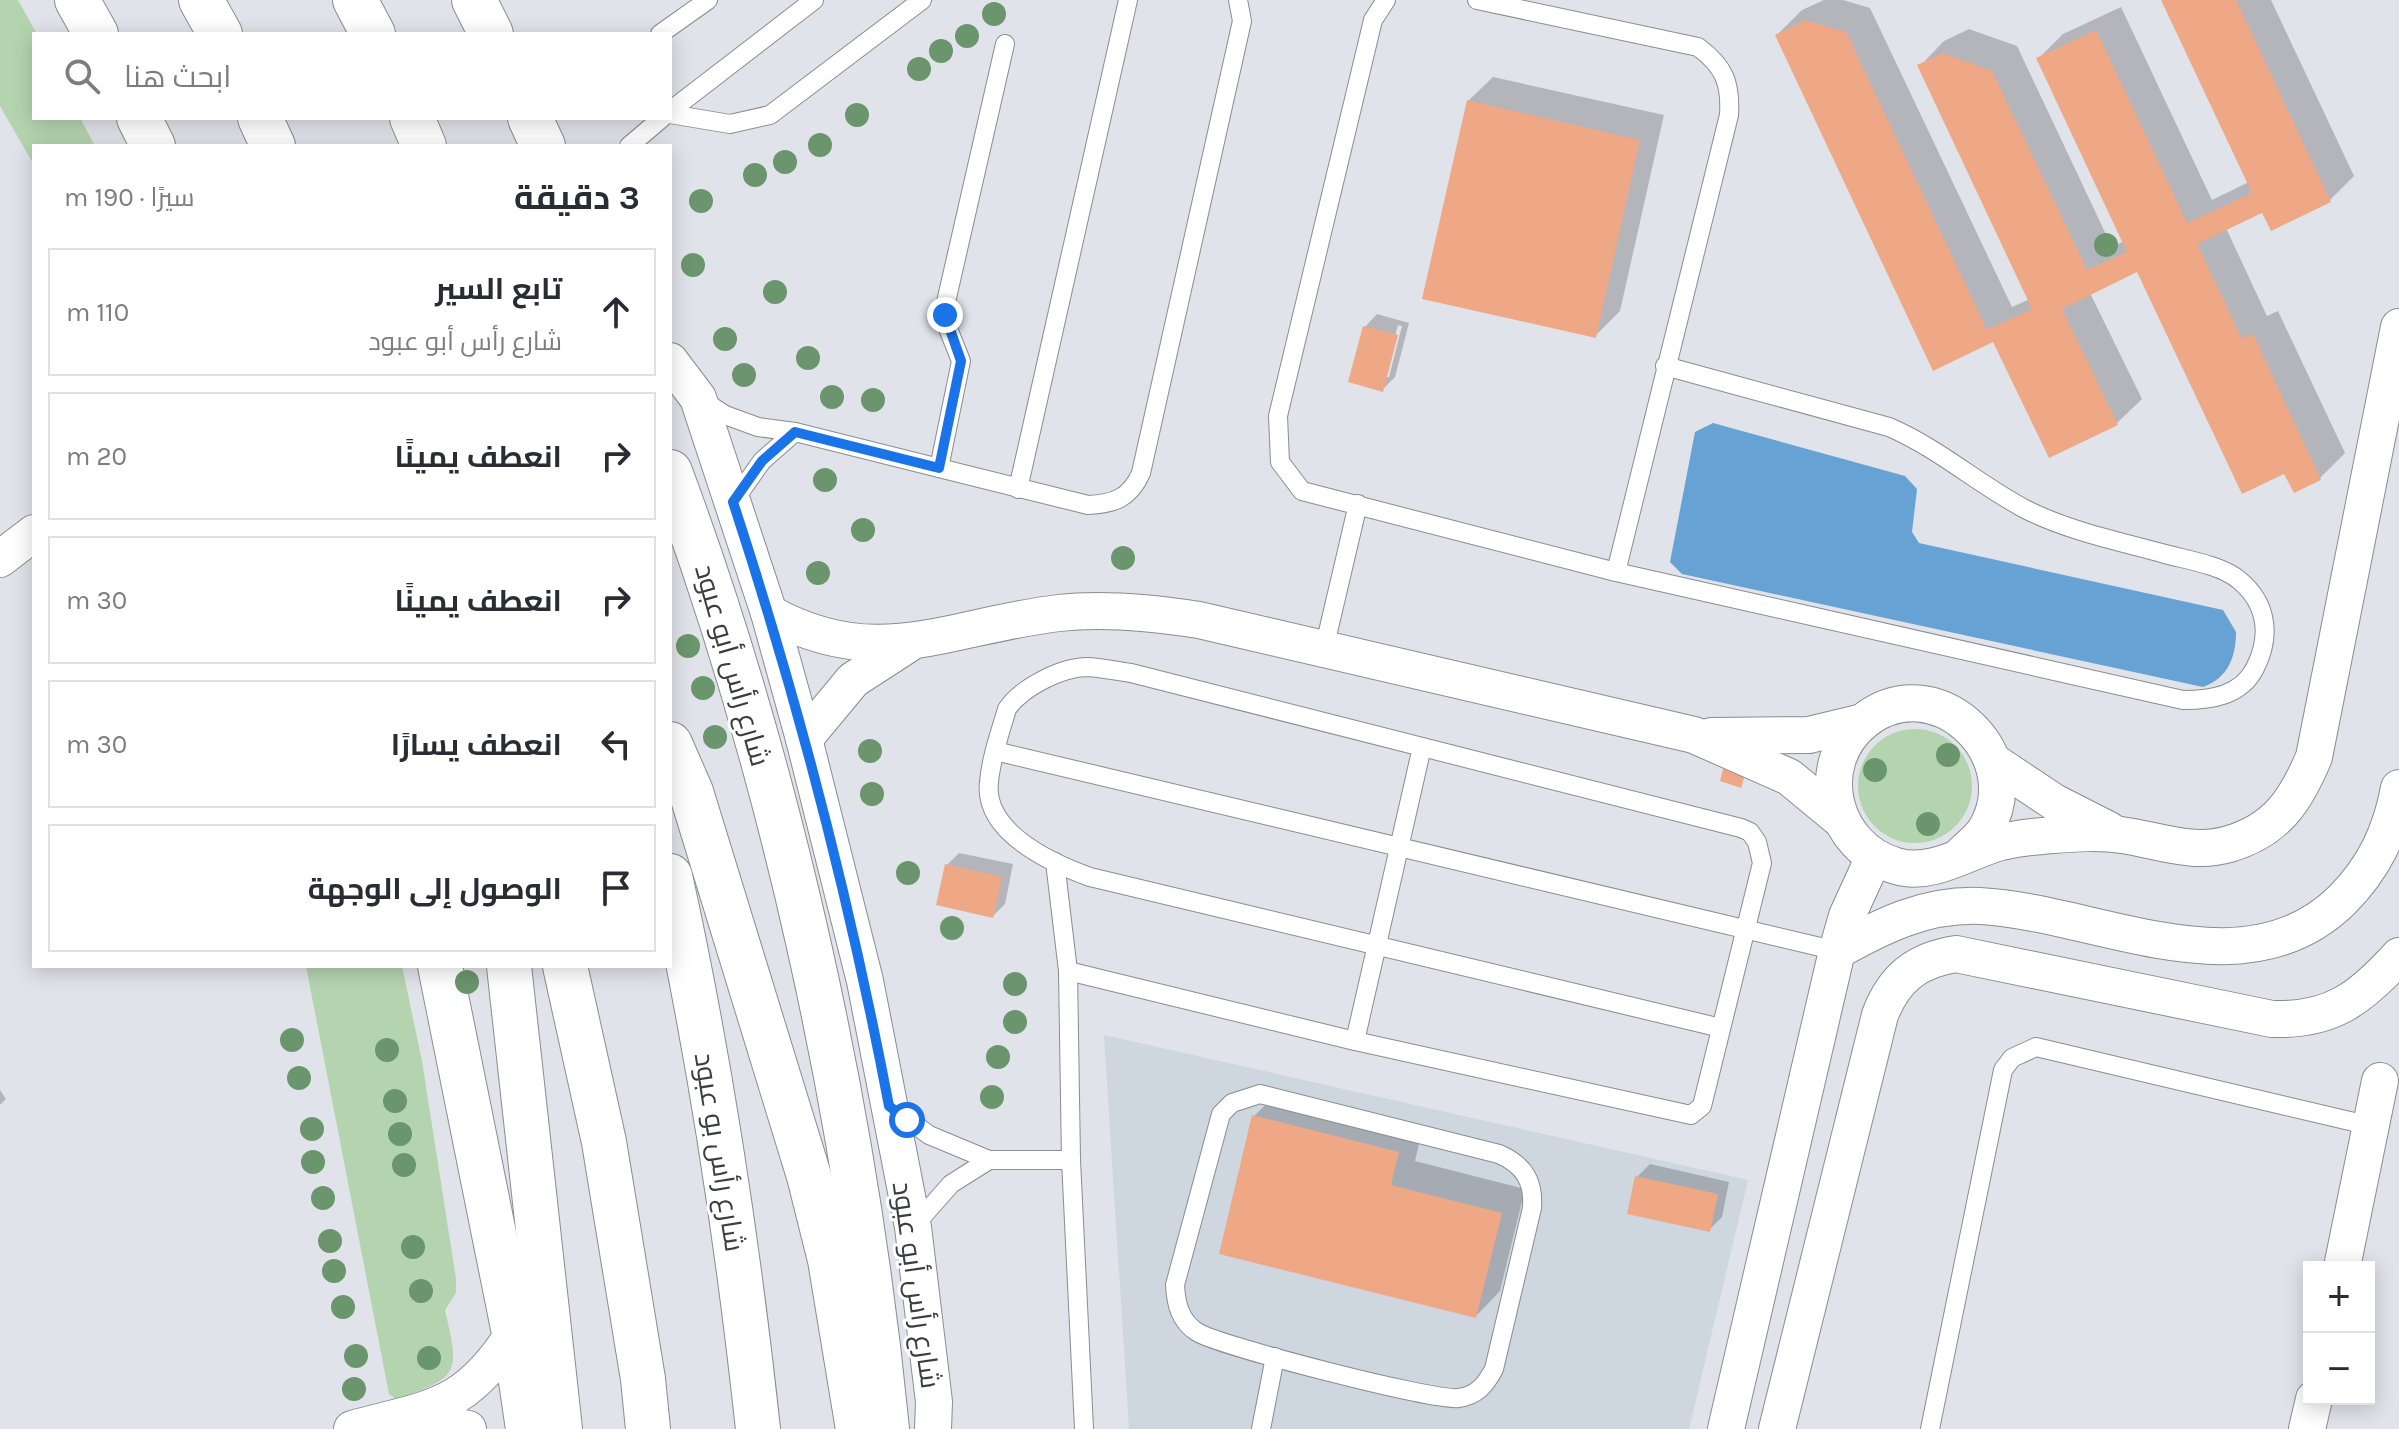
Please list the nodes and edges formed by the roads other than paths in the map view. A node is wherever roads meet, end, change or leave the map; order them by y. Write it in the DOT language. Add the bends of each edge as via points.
graph roads {
  1 [pos="77,0"];
  2 [pos="201,0"];
  3 [pos="355,0"];
  4 [pos="474,0"];
  5 [pos="687,0"];
  6 [pos="708,0"];
  7 [pos="814,0"];
  8 [pos="922,0"];
  9 [pos="1128,0"];
  10 [pos="1238,0"];
  11 [pos="1386,0"];
  12 [pos="1477,0"];
  13 [pos="685,19"];
  14 [pos="95,32"];
  15 [pos="219,32"];
  16 [pos="372,32"];
  17 [pos="490,32"];
  18 [pos="663,32"];
  19 [pos="1005,44"];
  20 [pos="672,111"];
  21 [pos="672,113"];
  22 [pos="140,120"];
  23 [pos="261,120"];
  24 [pos="413,120"];
  25 [pos="531,120"];
  26 [pos="660,120"];
  27 [pos="152,144"];
  28 [pos="272,144"];
  29 [pos="423,144"];
  30 [pos="542,144"];
  31 [pos="631,144"];
  32 [pos="2399,327"];
  33 [pos="672,364"];
  34 [pos="1665,366"];
  35 [pos="698,398"];
  36 [pos="795,432"];
  37 [pos="939,468"];
  38 [pos="672,477"];
  39 [pos="1018,489"];
  40 [pos="733,502"];
  41 [pos="1358,504"];
  42 [pos="32,535"];
  43 [pos="0,559"];
  44 [pos="1616,572"];
  45 [pos="769,613"];
  46 [pos="910,643"];
  47 [pos="1324,649"];
  48 [pos="1863,722"];
  49 [pos="1694,735"];
  50 [pos="804,739"];
  51 [pos="1422,747"];
  52 [pos="672,749"];
  53 [pos="995,751"];
  54 [pos="1994,762"];
  55 [pos="2399,788"];
  56 [pos="1840,819"];
  57 [pos="2118,834"];
  58 [pos="1399,846"];
  59 [pos="1961,855"];
  60 [pos="1055,862"];
  61 [pos="1886,862"];
  62 [pos="672,886"];
  63 [pos="1895,920"];
  64 [pos="1746,928"];
  65 [pos="1376,945"];
  66 [pos="1837,951"];
  67 [pos="2398,960"];
  68 [pos="440,968"];
  69 [pos="509,968"];
  70 [pos="565,968"];
  71 [pos="1068,971"];
  72 [pos="1721,1028"];
  73 [pos="1355,1041"];
  74 [pos="2380,1081"];
  75 [pos="889,1106"];
  76 [pos="2371,1126"];
  77 [pos="989,1160"];
  78 [pos="1071,1160"];
  79 [pos="913,1227"];
  80 [pos="2343,1261"];
  81 [pos="514,1333"];
  82 [pos="1275,1357"];
  83 [pos="2313,1405"];
  84 [pos="369,1425"];
  85 [pos="468,1429"];
  86 [pos="528,1429"];
  87 [pos="560,1429"];
  88 [pos="648,1429"];
  89 [pos="758,1429"];
  90 [pos="858,1429"];
  91 [pos="887,1429"];
  92 [pos="933,1429"];
  93 [pos="1084,1429"];
  94 [pos="1261,1429"];
  95 [pos="1726,1429"];
  96 [pos="1777,1429"];
  97 [pos="1930,1429"];
  98 [pos="2307,1429"];
  1 -- 14 [label="main road"];
  2 -- 15 [label="main road"];
  3 -- 16 [label="main road"];
  4 -- 17 [label="main road"];
  5 -- 13 [label="lane"];
  6 -- 13 [label="lane"];
  7 -- 20 [label="lane"];
  8 -- 21 [label="lane" via="770,115 730,124"];
  9 -- 39 [label="lane"];
  10 -- 39 [label="lane" via="1242,21 1135,486 1108,505"];
  11 -- 41 [label="lane" via="1373,20 1278,416 1280,462 1289,478 1302,491"];
  12 -- 34 [label="lane" via="1698,47 1725,75 1729,115"];
  13 -- 18 [label="lane"];
  19 -- 37 [label="lane" via="946,302 947,326 961,361"];
  22 -- 27 [label="main road"];
  23 -- 28 [label="main road"];
  24 -- 29 [label="main road"];
  25 -- 30 [label="main road"];
  26 -- 31 [label="lane"];
  32 -- 57 [label="street" via="2314,757 2298,795 2271,824 2231,844 2199,850"];
  33 -- 35 [label="street, شارع رأس أبو عبود"];
  34 -- 44 [label="lane"];
  34 -- 44 [label="lane" via="1889,427 2054,522 2239,580 2262,609 2266,647 2249,680 2217,700 2183,700"];
  35 -- 36 [label="lane" via="758,427"];
  35 -- 40 [label="street, شارع رأس أبو عبود"];
  36 -- 37 [label="lane"];
  36 -- 40 [label="lane" via="762,461"];
  37 -- 39 [label="lane"];
  38 -- 91 [label="main road, شارع رأس أبو عبود" via="707,571 778,819 854,1183"];
  40 -- 45 [label="street, شارع رأس أبو عبود"];
  41 -- 44 [label="lane"];
  41 -- 47 [label="lane"];
  42 -- 43 [label="street"];
  45 -- 46 [label="street" via="834,641"];
  45 -- 50 [label="street, شارع رأس أبو عبود"];
  46 -- 47 [label="street" via="1061,612 1151,613"];
  46 -- 50 [label="street" via="853,680"];
  47 -- 49 [label="street"];
  48 -- 49 [label="street" via="1809,735"];
  48 -- 54 [label="street" via="1886,708 1913,703 1939,707 1964,719"];
  48 -- 56 [label="street" via="1845,742 1835,767 1833,793"];
  49 -- 56 [label="street" via="1789,777"];
  50 -- 75 [label="street, شارع رأس أبو عبود" via="865,981"];
  51 -- 53 [label="lane" via="1089,667 1071,669 1019,694 1007,709"];
  51 -- 58 [label="lane"];
  51 -- 64 [label="lane" via="1750,832 1762,863"];
  52 -- 90 [label="main road" via="695,807 809,1176 830,1260"];
  53 -- 58 [label="lane"];
  53 -- 60 [label="lane" via="988,784 991,806 1012,835"];
  54 -- 57 [label="street" via="2054,802"];
  54 -- 59 [label="street" via="1997,797 1985,830"];
  55 -- 63 [label="street" via="2384,841 2355,887 2313,922 2262,942 2207,946 1980,906 1923,911"];
  56 -- 61 [label="street" via="1853,840"];
  57 -- 59 [label="street" via="2041,836"];
  58 -- 64 [label="lane"];
  58 -- 65 [label="lane"];
  59 -- 61 [label="street" via="1920,869"];
  60 -- 65 [label="lane" via="1090,877"];
  60 -- 71 [label="lane"];
  61 -- 63 [label="street"];
  61 -- 66 [label="street" via="1847,916"];
  62 -- 89 [label="main road, شارع رأس بو عبود" via="698,1009"];
  63 -- 66 [label="street"];
  64 -- 66 [label="lane"];
  64 -- 72 [label="lane"];
  65 -- 72 [label="lane"];
  65 -- 73 [label="lane"];
  66 -- 95 [label="street"];
  67 -- 96 [label="street" via="2335,1011 2297,1020 1956,954 1936,957 1908,972 1888,995 1880,1015"];
  68 -- 81 [label="main road"];
  69 -- 87 [label="main road"];
  70 -- 88 [label="main road" via="604,1142"];
  71 -- 73 [label="lane"];
  71 -- 78 [label="lane"];
  72 -- 73 [label="lane" via="1702,1106 1684,1116"];
  74 -- 76 [label="street"];
  75 -- 77 [label="lane" via="929,1135"];
  75 -- 79 [label="street, شارع رأس أبو عبود"];
  76 -- 80 [label="street"];
  76 -- 97 [label="lane" via="2036,1047 2012,1058 2003,1070"];
  77 -- 78 [label="lane"];
  77 -- 79 [label="lane" via="951,1184"];
  78 -- 93 [label="lane"];
  79 -- 92 [label="street, شارع رأس أبو عبود"];
  81 -- 84 [label="street" via="493,1365 467,1390 434,1409"];
  81 -- 86 [label="main road"];
  82 -- 82 [label="lane" via="1443,1398 1475,1394 1494,1369 1532,1208 1533,1194 1523,1169 1499,1154 1260,1094 1232,1103 1221,1114 1175,1285 1176,1303 1198,1333"];
  82 -- 94 [label="lane"];
  83 -- 98 [label="street"];
  84 -- 85 [label="street" via="434,1422"];
}
